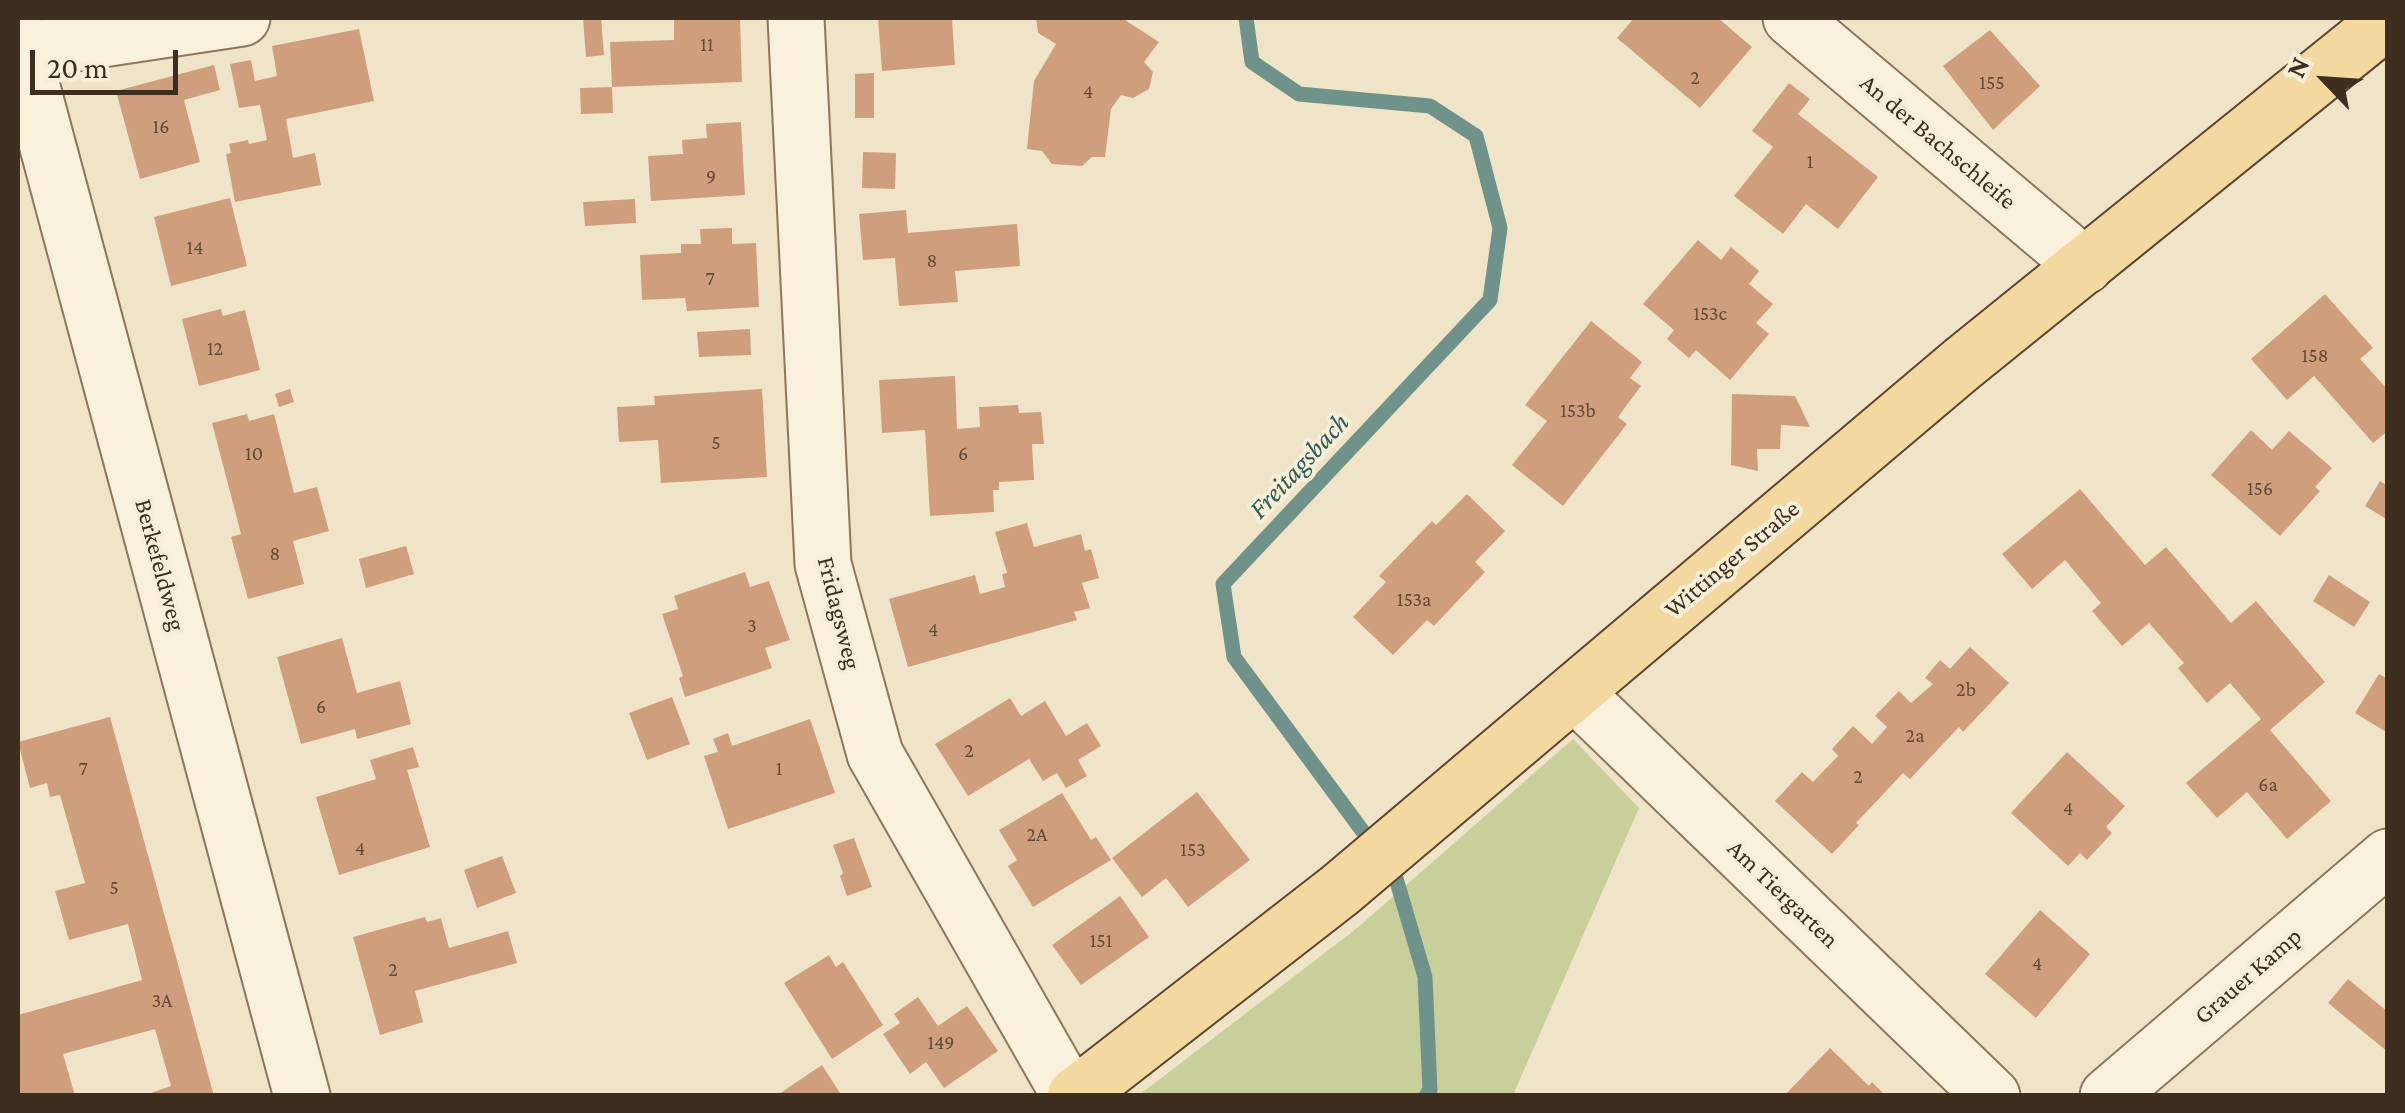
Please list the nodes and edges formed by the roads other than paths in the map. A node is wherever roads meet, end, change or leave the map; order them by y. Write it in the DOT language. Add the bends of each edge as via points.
graph roads {
  1 [pos="242,18"];
  2 [pos="796,18"];
  3 [pos="1791,18"];
  4 [pos="2388,20"];
  5 [pos="20,43"];
  6 [pos="2085,266"];
  7 [pos="1575,692"];
  8 [pos="2388,856"];
  9 [pos="302,1096"];
  10 [pos="1072,1096"];
  11 [pos="1992,1096"];
  12 [pos="2108,1096"];
  1 -- 5 [label="street"];
  2 -- 10 [label="street, Fridagsweg" via="823,564 875,754"];
  3 -- 6 [label="street, An der Bachschleife"];
  4 -- 6 [label="main road, Wittinger Straße"];
  5 -- 9 [label="street, Berkefeldweg"];
  6 -- 7 [label="main road, Wittinger Straße"];
  7 -- 10 [label="main road, Wittinger Straße" via="1340,890"];
  7 -- 11 [label="street, Am Tiergarten"];
  8 -- 12 [label="street, Grauer Kamp"];
}
